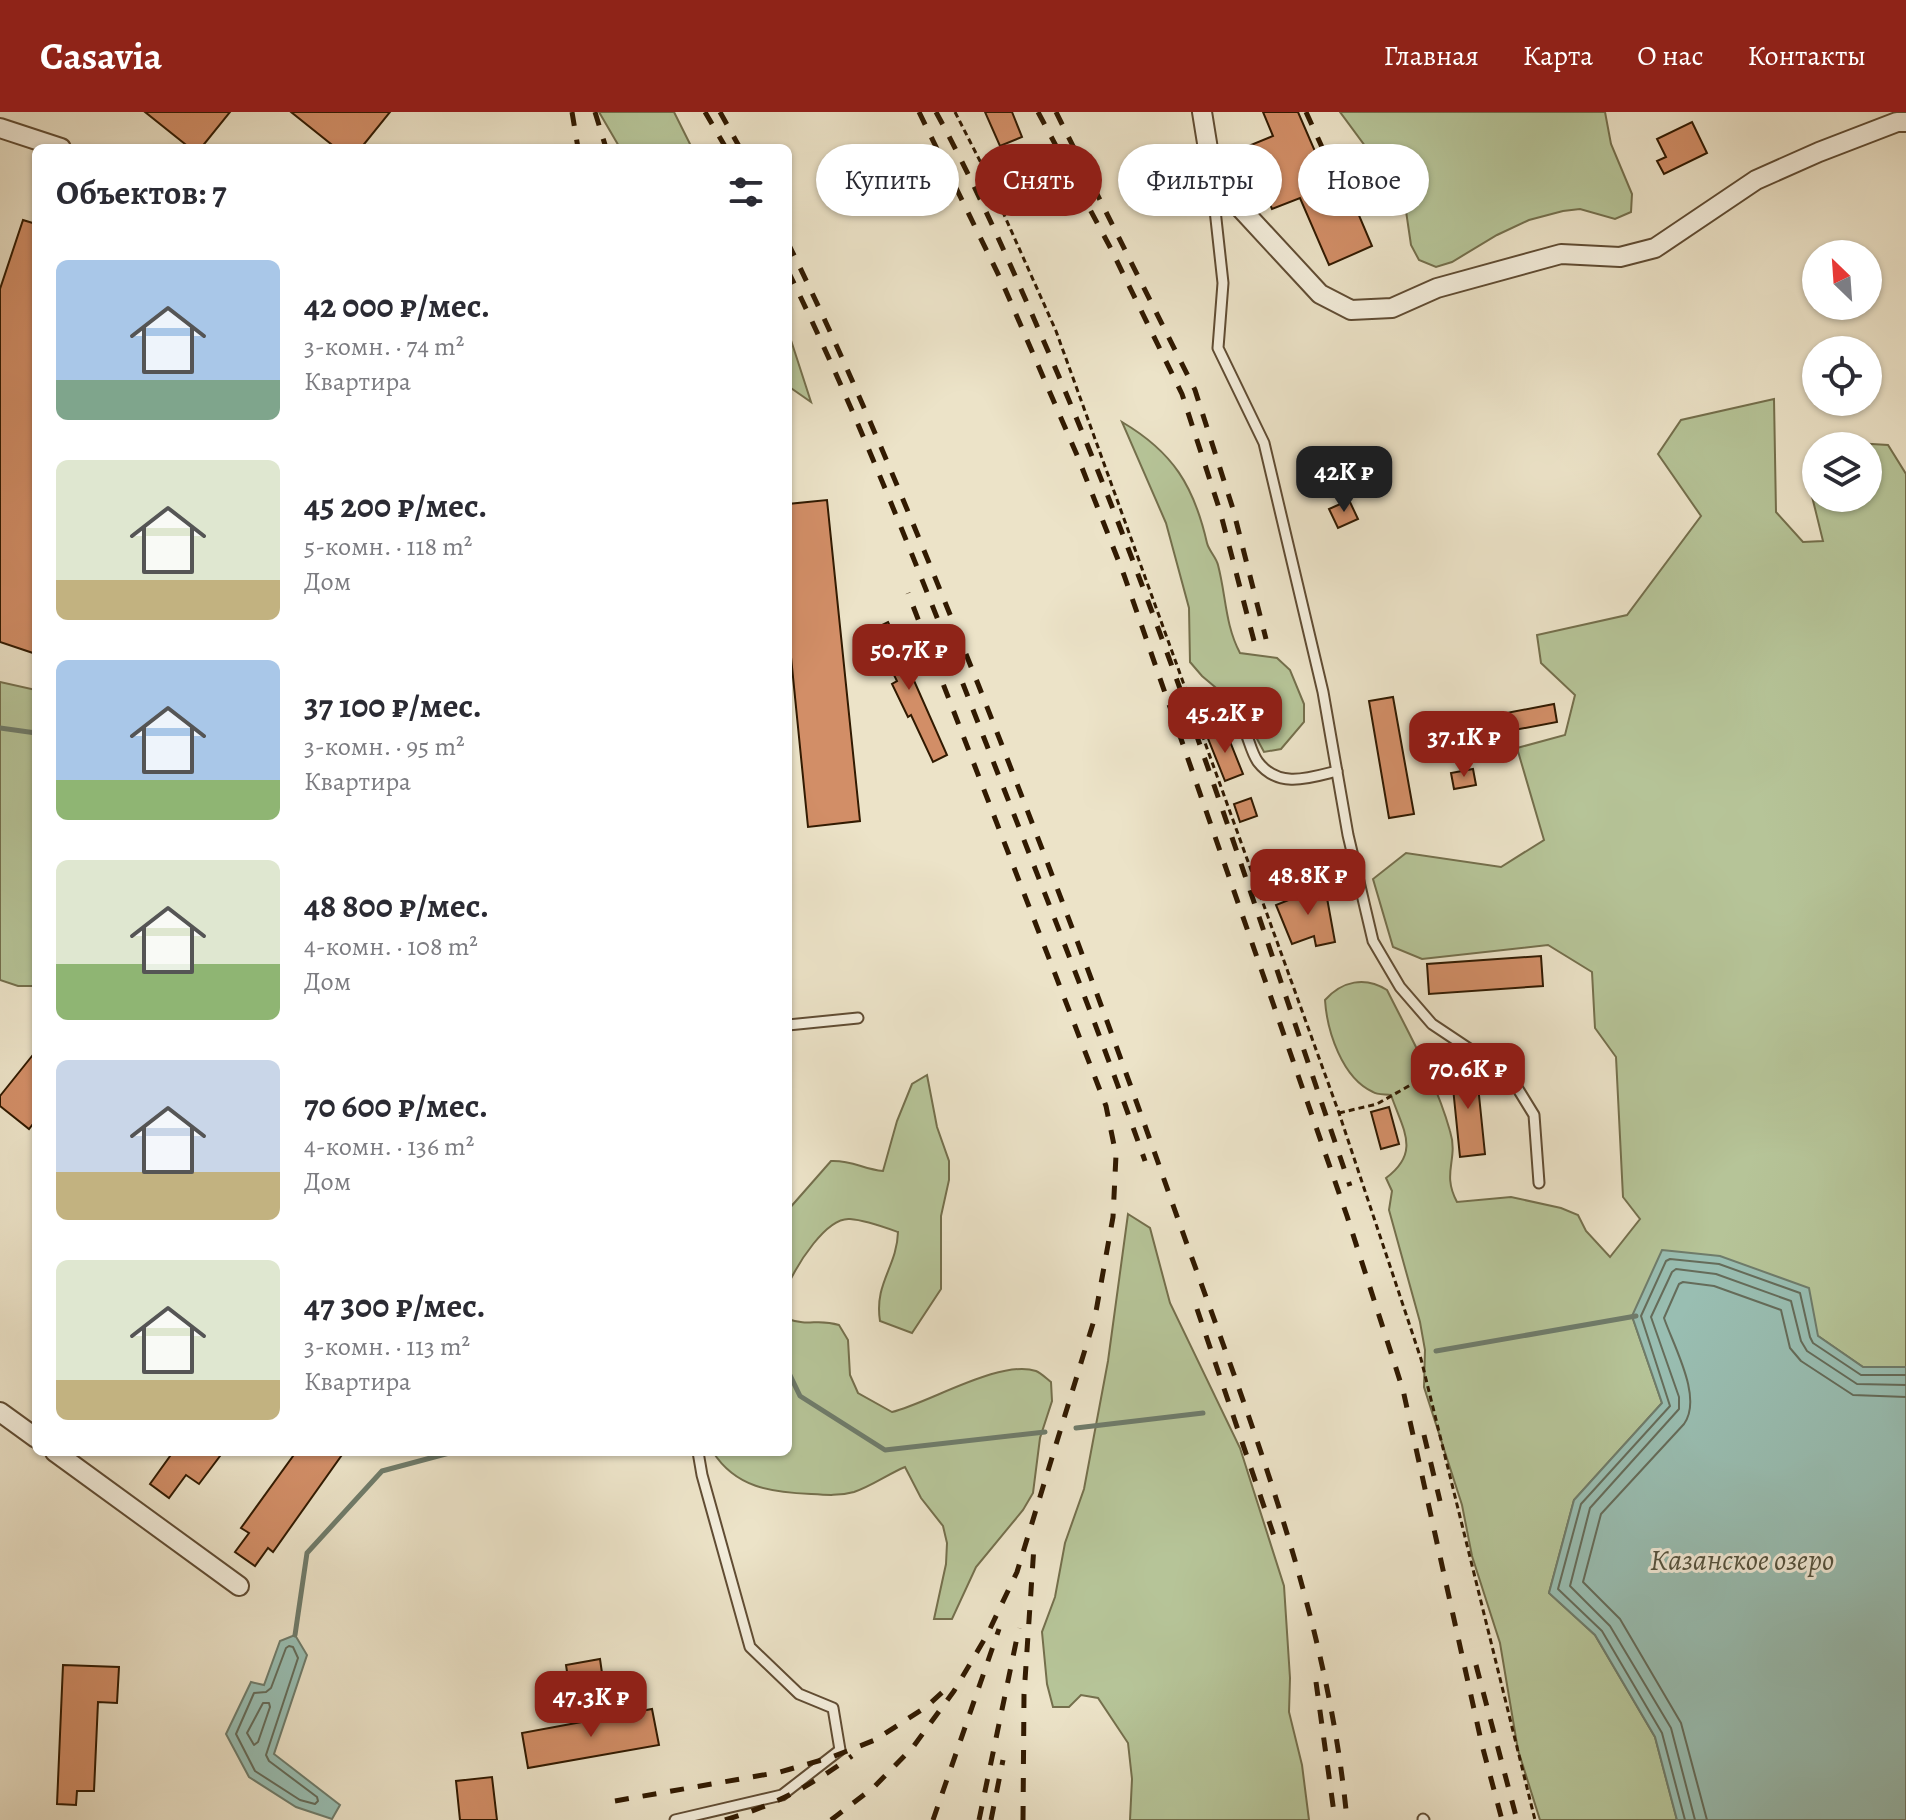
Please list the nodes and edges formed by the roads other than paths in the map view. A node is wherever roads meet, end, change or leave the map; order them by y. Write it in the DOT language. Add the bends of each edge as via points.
graph roads {
  1 [pos="1202,112"];
  2 [pos="1906,122"];
  3 [pos="0,128"];
  4 [pos="49,144"];
  5 [pos="1207,144"];
  6 [pos="1216,216"];
  7 [pos="1248,216"];
  8 [pos="1245,731"];
  9 [pos="1337,771"];
  10 [pos="858,1018"];
  11 [pos="792,1025"];
  12 [pos="1539,1183"];
  13 [pos="0,1412"];
  14 [pos="32,1435"];
  15 [pos="60,1456"];
  16 [pos="699,1456"];
  17 [pos="239,1586"];
  18 [pos="675,1820"];
  1 -- 5 [label="street"];
  2 -- 7 [label="street" via="1756,180 1655,248 1620,257 1561,254 1437,288 1392,308 1351,310 1320,294"];
  3 -- 4 [label="street"];
  6 -- 9 [label="lane" via="1223,283 1218,348 1264,443"];
  8 -- 9 [label="lane" via="1258,761 1279,779"];
  9 -- 12 [label="lane" via="1373,941 1400,987 1432,1024 1510,1076 1534,1115"];
  10 -- 11 [label="lane"];
  13 -- 14 [label="street"];
  15 -- 17 [label="street"];
  16 -- 18 [label="lane" via="750,1647 799,1694 833,1708 840,1750 782,1795"];
}
